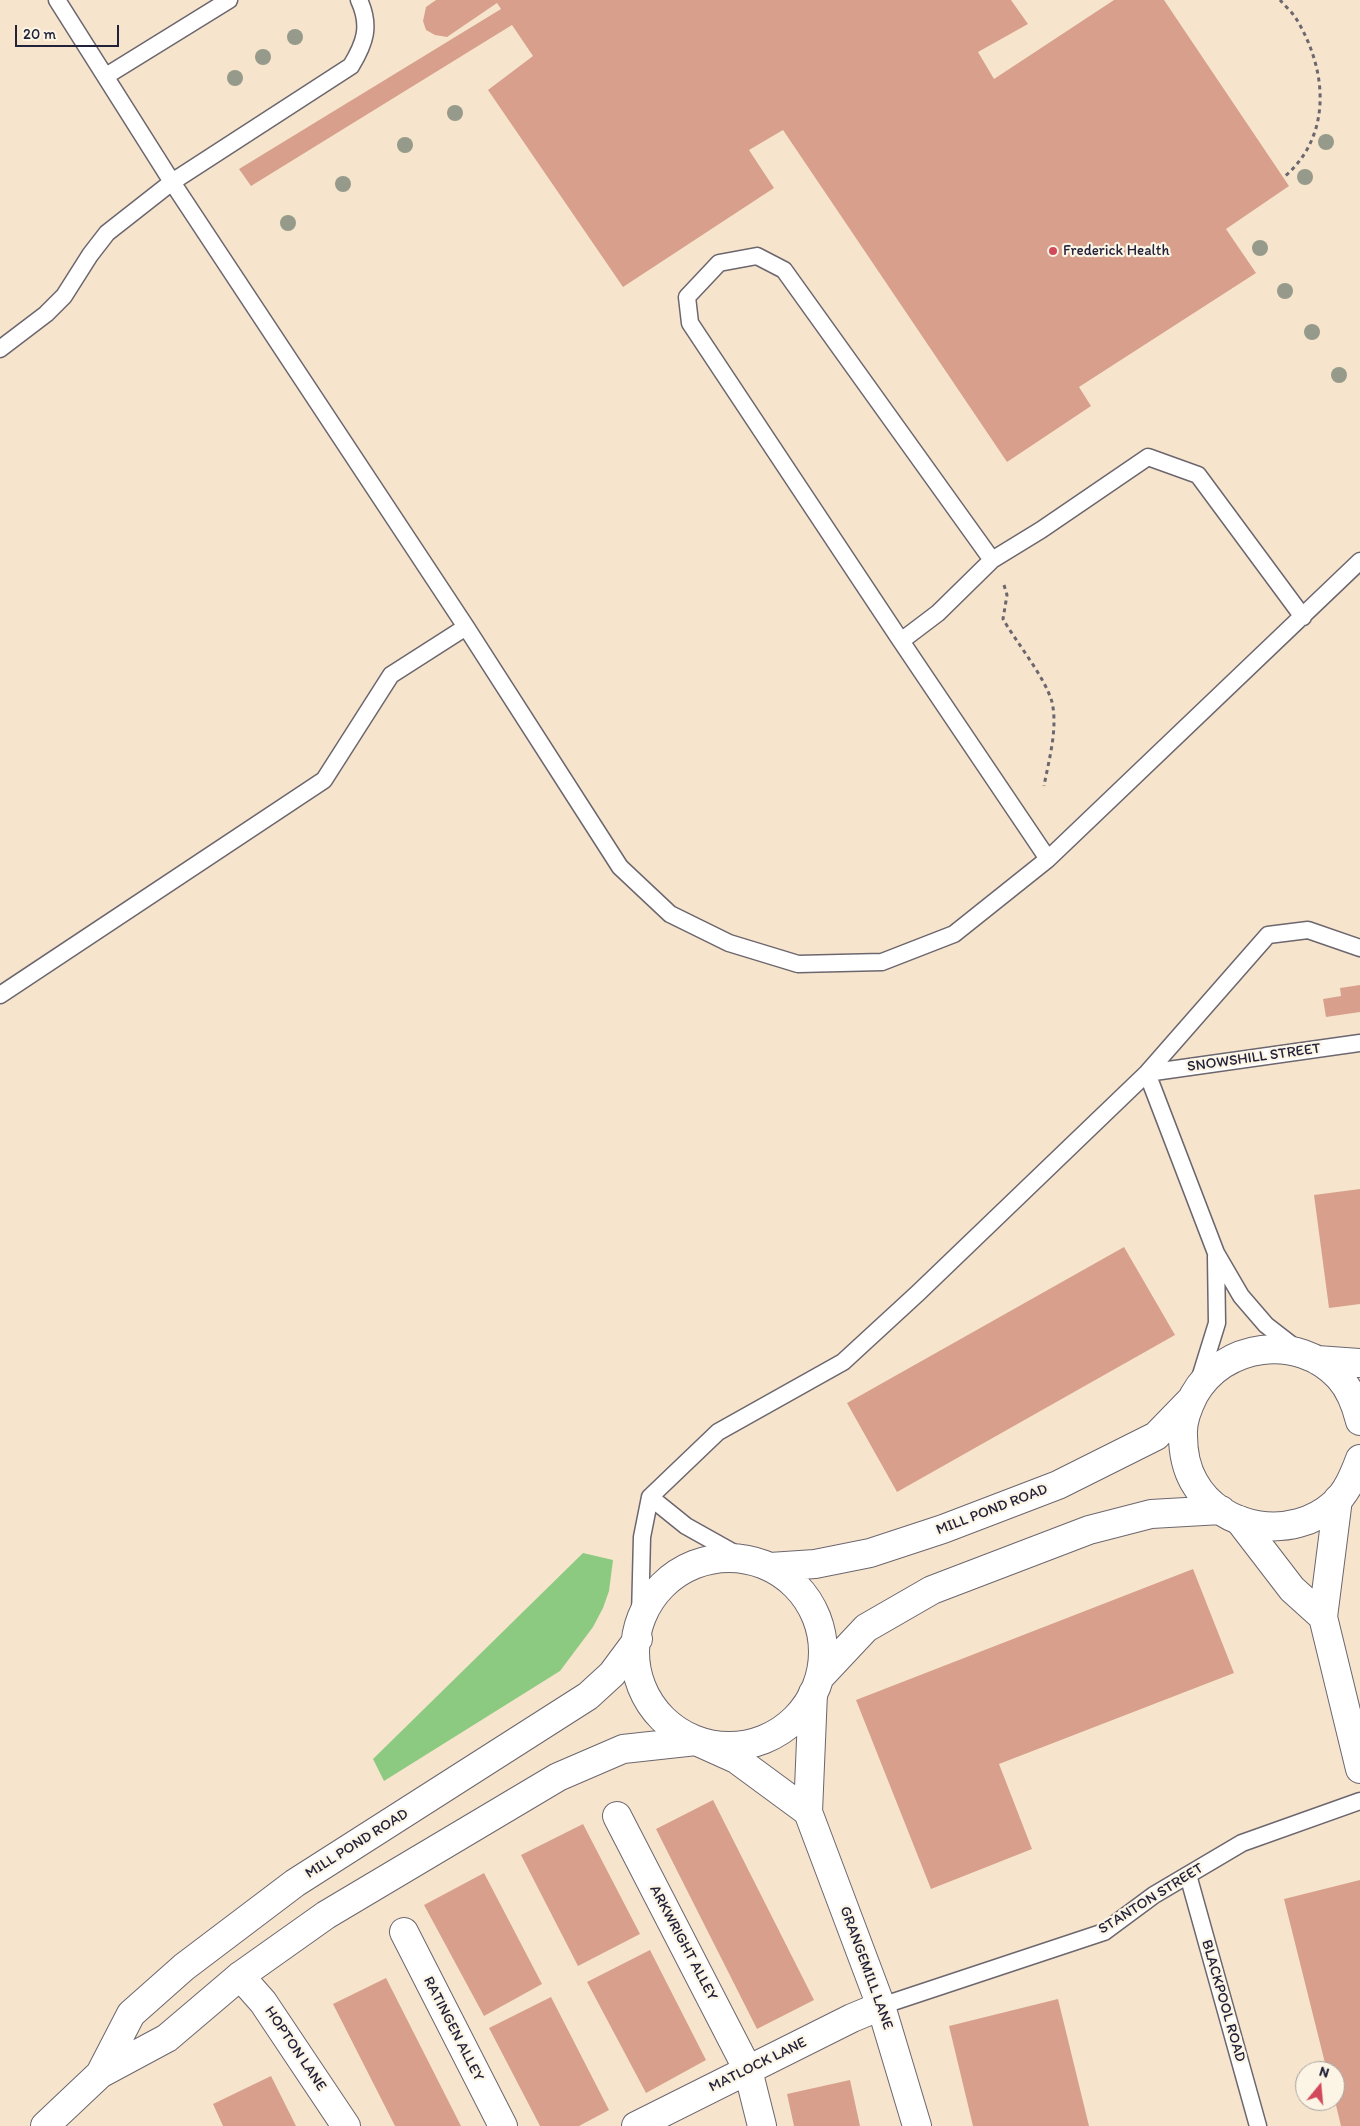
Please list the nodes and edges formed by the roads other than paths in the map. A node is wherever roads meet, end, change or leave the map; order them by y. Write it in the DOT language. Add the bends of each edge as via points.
graph roads {
  1 [pos="56,0"];
  2 [pos="230,0"];
  3 [pos="359,0"];
  4 [pos="106,76"];
  5 [pos="172,182"];
  6 [pos="0,348"];
  7 [pos="992,560"];
  8 [pos="1360,560"];
  9 [pos="1303,617"];
  10 [pos="466,627"];
  11 [pos="901,641"];
  12 [pos="1048,859"];
  13 [pos="1360,948"];
  14 [pos="0,995"];
  15 [pos="1360,1043"];
  16 [pos="1148,1073"];
  17 [pos="1216,1254"];
  18 [pos="1308,1356"];
  19 [pos="1360,1363"];
  20 [pos="1193,1398"];
  21 [pos="1360,1421"];
  22 [pos="1353,1479"];
  23 [pos="650,1497"];
  24 [pos="1230,1515"];
  25 [pos="758,1563"];
  26 [pos="1324,1617"];
  27 [pos="639,1629"];
  28 [pos="816,1685"];
  29 [pos="696,1741"];
  30 [pos="1360,1769"];
  31 [pos="1360,1801"];
  32 [pos="808,1812"];
  33 [pos="617,1816"];
  34 [pos="1188,1875"];
  35 [pos="404,1932"];
  36 [pos="240,1976"];
  37 [pos="881,2006"];
  38 [pos="748,2070"];
  39 [pos="100,2074"];
  40 [pos="45,2126"];
  41 [pos="346,2126"];
  42 [pos="503,2126"];
  43 [pos="636,2126"];
  44 [pos="762,2126"];
  45 [pos="917,2126"];
  46 [pos="1258,2126"];
  1 -- 4 [label="lane"];
  2 -- 4 [label="lane"];
  3 -- 5 [label="lane" via="366,16 363,46 351,66"];
  4 -- 5 [label="lane"];
  5 -- 6 [label="lane" via="107,233 64,296 46,314"];
  5 -- 10 [label="lane"];
  7 -- 9 [label="lane" via="1148,457 1198,475"];
  7 -- 11 [label="lane" via="938,613"];
  7 -- 11 [label="lane" via="784,270 757,256 719,263 687,297 690,323"];
  8 -- 9 [label="lane"];
  9 -- 12 [label="lane"];
  10 -- 12 [label="lane" via="620,867 670,914 729,943 798,964 882,962 954,934"];
  10 -- 14 [label="lane" via="391,675 324,780"];
  11 -- 12 [label="lane"];
  13 -- 16 [label="lane" via="1308,930 1268,935"];
  15 -- 16 [label="lane, SNOWSHILL STREET"];
  16 -- 17 [label="lane"];
  16 -- 23 [label="lane" via="843,1362 718,1432"];
  17 -- 18 [label="lane" via="1241,1296 1266,1325"];
  17 -- 20 [label="lane" via="1217,1322"];
  18 -- 19 [label="street, MILL POND ROAD"];
  18 -- 20 [label="street, MILL POND ROAD" via="1265,1348 1240,1354 1218,1366"];
  18 -- 21 [label="street" via="1339,1377 1354,1400"];
  20 -- 24 [label="street, MILL POND ROAD" via="1182,1432 1185,1458 1194,1482 1209,1502"];
  20 -- 25 [label="street, MILL POND ROAD" via="1156,1436 1058,1485 943,1529 870,1553 815,1564"];
  22 -- 24 [label="street, MILL POND ROAD" via="1335,1504 1312,1519 1285,1527 1257,1526"];
  22 -- 26 [label="street"];
  23 -- 25 [label="lane" via="686,1526"];
  23 -- 27 [label="lane" via="642,1537"];
  24 -- 26 [label="street" via="1292,1589"];
  24 -- 28 [label="street, MILL POND ROAD" via="1151,1514 1088,1530 932,1590 866,1628"];
  25 -- 27 [label="street, MILL POND ROAD" via="719,1558 694,1564 671,1577 652,1596"];
  25 -- 28 [label="street, MILL POND ROAD" via="792,1582 808,1602 819,1626 823,1651"];
  26 -- 30 [label="street"];
  27 -- 29 [label="street, MILL POND ROAD" via="634,1659 646,1698 657,1714"];
  27 -- 39 [label="street, MILL POND ROAD" via="612,1674 588,1696 295,1884 184,1967 131,2014"];
  28 -- 29 [label="street, MILL POND ROAD" via="810,1701 793,1721 772,1736 747,1745 721,1746"];
  28 -- 32 [label="street"];
  29 -- 32 [label="street" via="736,1759"];
  29 -- 36 [label="street, MILL POND ROAD" via="623,1749 558,1778 326,1915"];
  31 -- 34 [label="lane, STANTON STREET" via="1242,1843"];
  32 -- 37 [label="street, GRANGEMILL LANE"];
  33 -- 38 [label="street, ARKWRIGHT ALLEY"];
  34 -- 37 [label="lane, STANTON STREET" via="1154,1895 1104,1932"];
  34 -- 46 [label="lane, BLACKPOOL ROAD"];
  35 -- 42 [label="street, RATINGEN ALLEY"];
  36 -- 39 [label="street, MILL POND ROAD" via="166,2038"];
  36 -- 41 [label="street, HOPTON LANE" via="263,2002"];
  37 -- 38 [label="street, MATLOCK LANE"];
  37 -- 45 [label="street, GRANGEMILL LANE"];
  38 -- 43 [label="street, MATLOCK LANE"];
  38 -- 44 [label="street, ARKWRIGHT ALLEY"];
  39 -- 40 [label="street, MILL POND ROAD"];
}
